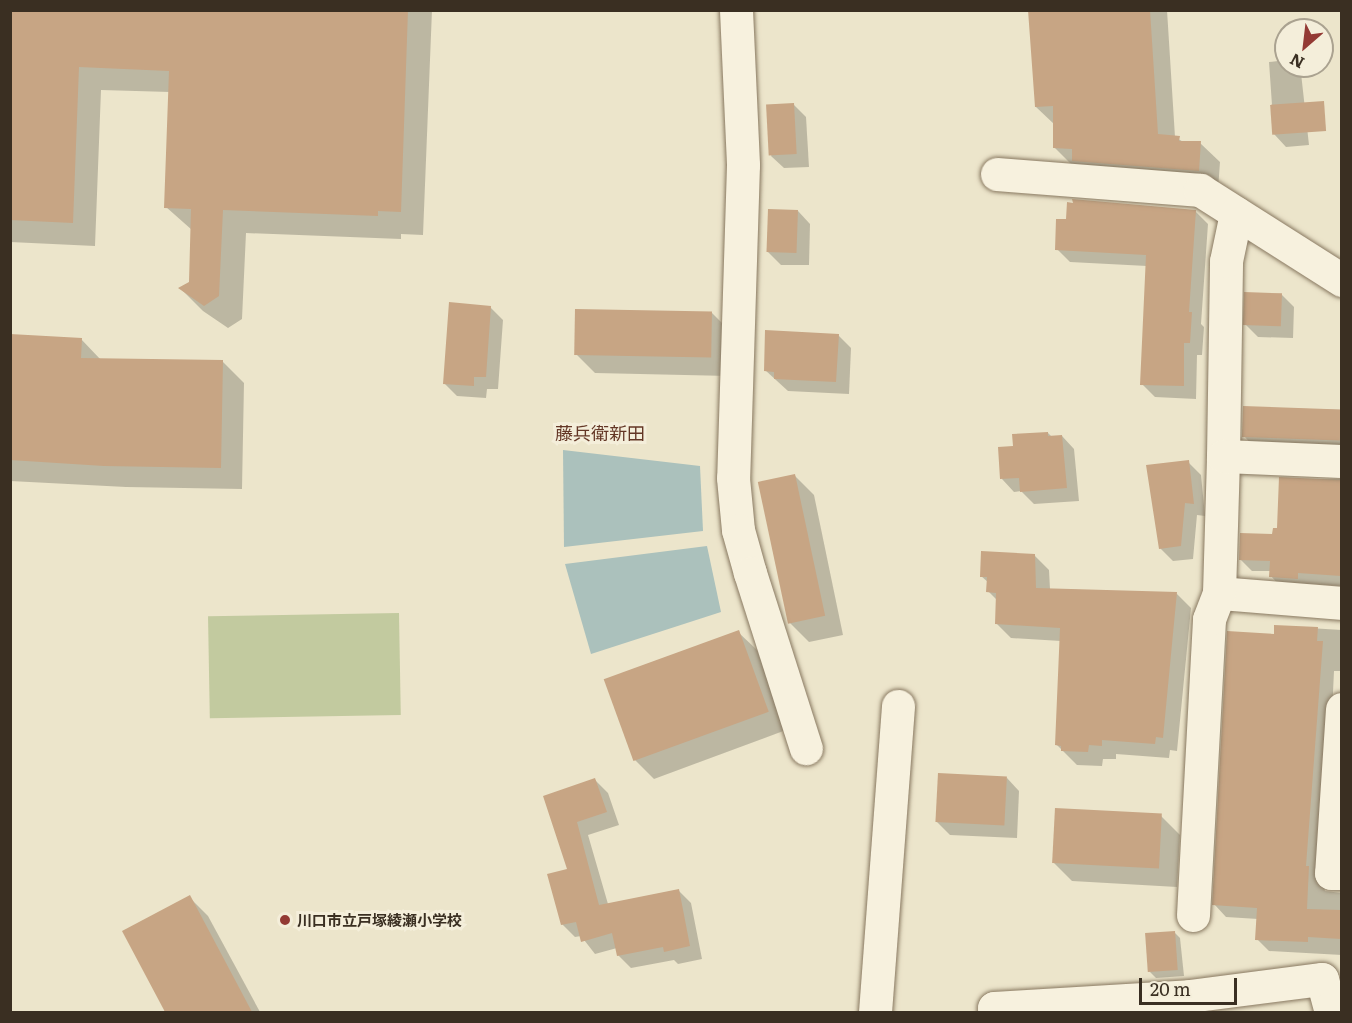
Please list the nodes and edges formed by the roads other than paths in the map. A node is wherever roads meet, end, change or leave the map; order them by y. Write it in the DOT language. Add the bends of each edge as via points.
graph roads {
  1 [pos="736,10"];
  2 [pos="998,174"];
  3 [pos="1236,213"];
  4 [pos="1341,280"];
  5 [pos="1223,456"];
  6 [pos="1341,461"];
  7 [pos="1219,593"];
  8 [pos="1341,603"];
  9 [pos="898,706"];
  10 [pos="1341,709"];
  11 [pos="1339,746"];
  12 [pos="806,748"];
  13 [pos="1341,873"];
  14 [pos="1193,915"];
  15 [pos="1189,1004"];
  16 [pos="1341,1009"];
  17 [pos="875,1012"];
  18 [pos="995,1012"];
  1 -- 12 [label="street" via="744,165 733,478 738,530"];
  2 -- 3 [label="street" via="1200,190"];
  3 -- 4 [label="street"];
  3 -- 5 [label="street" via="1226,261"];
  5 -- 6 [label="street"];
  5 -- 7 [label="street"];
  7 -- 8 [label="street"];
  7 -- 14 [label="street" via="1209,619"];
  9 -- 17 [label="street"];
  10 -- 11 [label="street"];
  11 -- 13 [label="street" via="1331,873"];
  15 -- 16 [label="street" via="1322,979 1330,1008"];
  15 -- 18 [label="street" via="994,1008"];
}
